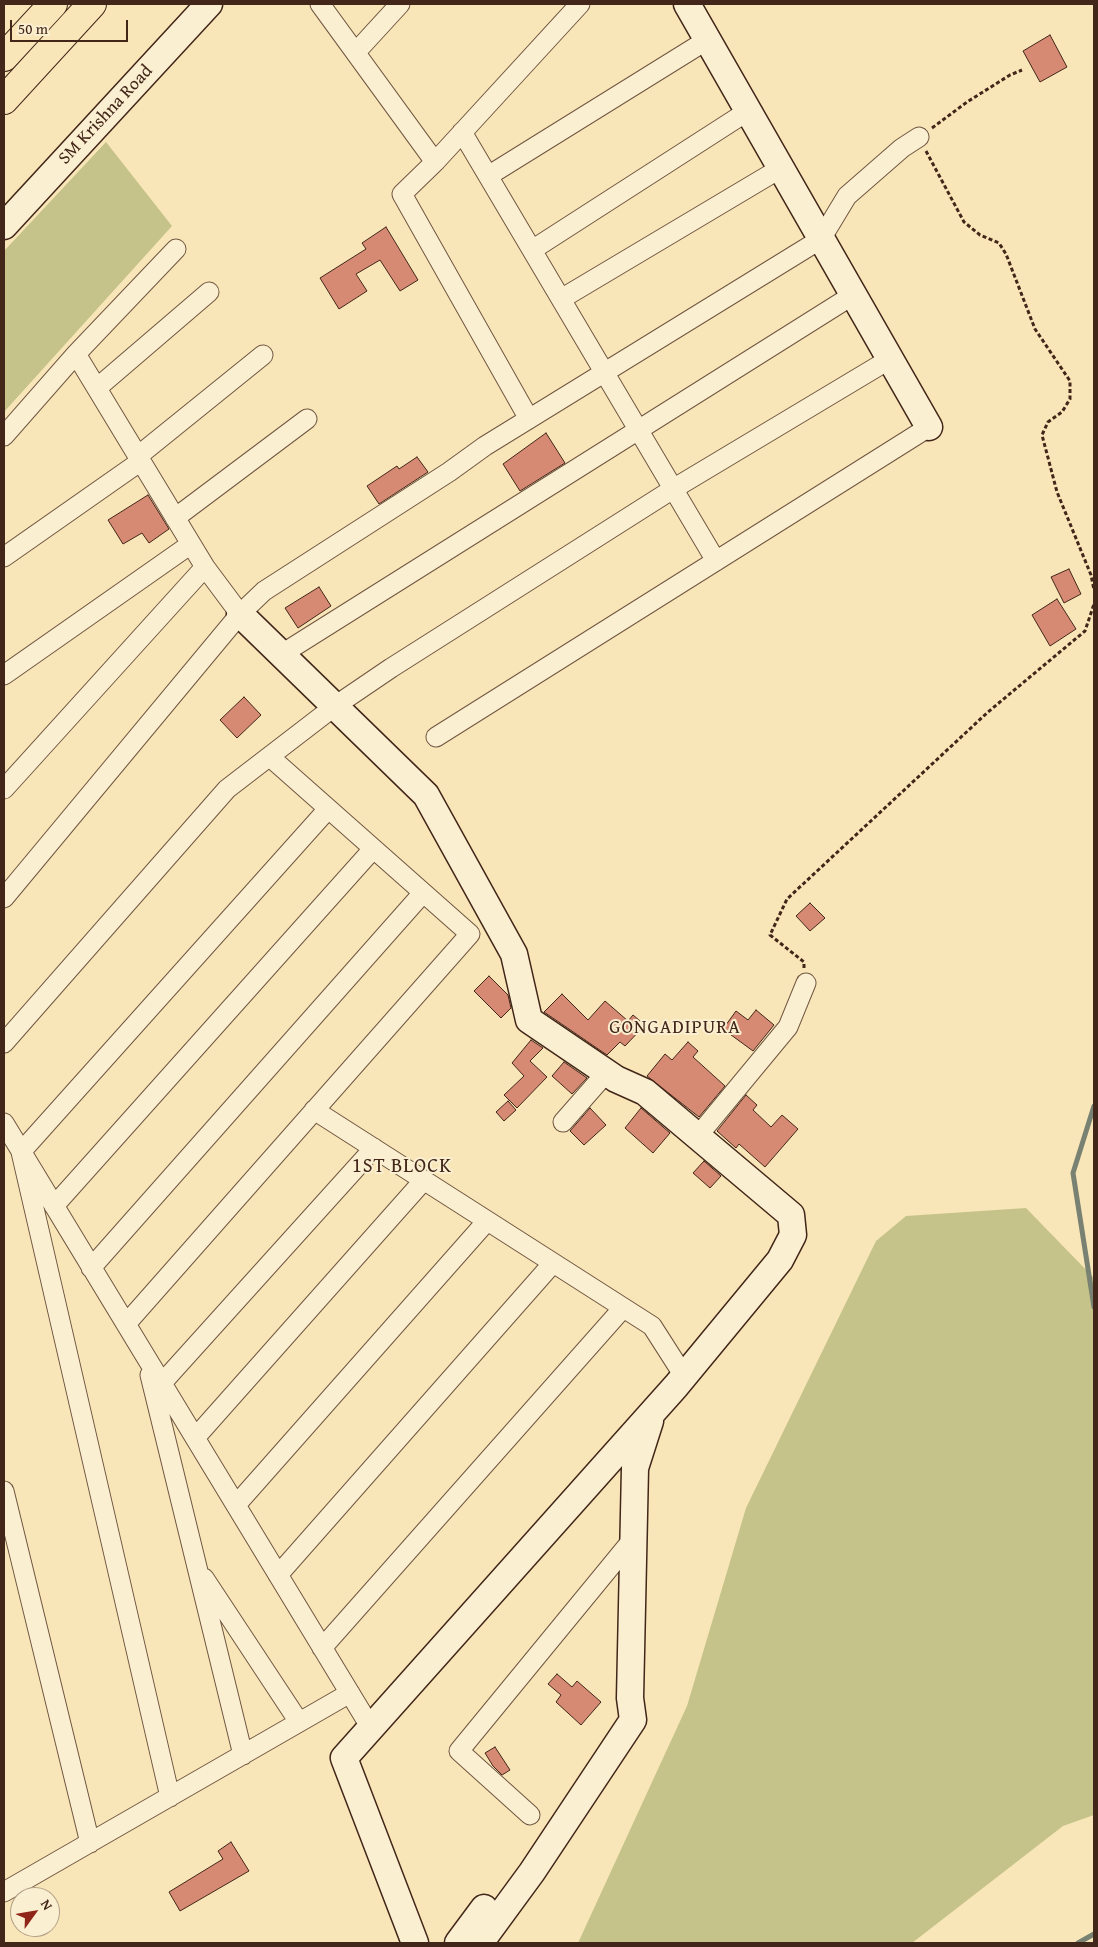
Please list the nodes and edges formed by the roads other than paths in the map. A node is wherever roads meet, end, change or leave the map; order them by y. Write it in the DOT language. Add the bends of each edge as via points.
graph roads {
  1 [pos="53,4"];
  2 [pos="92,4"];
  3 [pos="209,4"];
  4 [pos="320,4"];
  5 [pos="400,4"];
  6 [pos="580,4"];
  7 [pos="686,4"];
  8 [pos="707,40"];
  9 [pos="356,52"];
  10 [pos="4,57"];
  11 [pos="4,100"];
  12 [pos="748,111"];
  13 [pos="462,132"];
  14 [pos="919,138"];
  15 [pos="434,162"];
  16 [pos="781,168"];
  17 [pos="488,176"];
  18 [pos="4,226"];
  19 [pos="821,239"];
  20 [pos="176,248"];
  21 [pos="532,250"];
  22 [pos="209,292"];
  23 [pos="853,295"];
  24 [pos="561,299"];
  25 [pos="76,354"];
  26 [pos="263,355"];
  27 [pos="890,359"];
  28 [pos="604,372"];
  29 [pos="97,388"];
  30 [pos="307,418"];
  31 [pos="529,419"];
  32 [pos="929,427"];
  33 [pos="638,430"];
  34 [pos="4,436"];
  35 [pos="139,458"];
  36 [pos="673,489"];
  37 [pos="175,518"];
  38 [pos="191,544"];
  39 [pos="4,557"];
  40 [pos="716,561"];
  41 [pos="205,567"];
  42 [pos="240,614"];
  43 [pos="282,654"];
  44 [pos="4,675"];
  45 [pos="335,706"];
  46 [pos="436,737"];
  47 [pos="270,757"];
  48 [pos="4,789"];
  49 [pos="328,810"];
  50 [pos="373,850"];
  51 [pos="422,894"];
  52 [pos="4,898"];
  53 [pos="806,983"];
  54 [pos="4,1043"];
  55 [pos="606,1073"];
  56 [pos="314,1110"];
  57 [pos="562,1122"];
  58 [pos="4,1123"];
  59 [pos="697,1137"];
  60 [pos="374,1148"];
  61 [pos="21,1152"];
  62 [pos="424,1180"];
  63 [pos="54,1206"];
  64 [pos="488,1221"];
  65 [pos="554,1263"];
  66 [pos="91,1268"];
  67 [pos="623,1308"];
  68 [pos="126,1324"];
  69 [pos="146,1358"];
  70 [pos="684,1376"];
  71 [pos="162,1384"];
  72 [pos="654,1411"];
  73 [pos="195,1438"];
  74 [pos="4,1491"];
  75 [pos="236,1505"];
  76 [pos="633,1539"];
  77 [pos="197,1566"];
  78 [pos="278,1574"];
  79 [pos="322,1648"];
  80 [pos="350,1693"];
  81 [pos="630,1698"];
  82 [pos="299,1722"];
  83 [pos="371,1728"];
  84 [pos="243,1754"];
  85 [pos="170,1797"];
  86 [pos="530,1815"];
  87 [pos="90,1843"];
  88 [pos="4,1892"];
  89 [pos="415,1943"];
  90 [pos="458,1943"];
  91 [pos="480,1943"];
  1 -- 10 [label="highway"];
  2 -- 11 [label="highway"];
  3 -- 18 [label="street, SM Krishna Road"];
  4 -- 9 [label="street"];
  5 -- 9 [label="street"];
  6 -- 13 [label="street"];
  7 -- 8 [label="street"];
  8 -- 12 [label="street"];
  8 -- 17 [label="street"];
  9 -- 15 [label="street"];
  12 -- 16 [label="street"];
  12 -- 21 [label="street"];
  13 -- 15 [label="street"];
  13 -- 17 [label="street"];
  14 -- 19 [label="street" via="902,148 847,196"];
  15 -- 31 [label="street" via="402,194"];
  16 -- 19 [label="street"];
  16 -- 24 [label="street"];
  17 -- 21 [label="street"];
  19 -- 23 [label="street"];
  19 -- 28 [label="street"];
  20 -- 25 [label="street"];
  21 -- 24 [label="street"];
  22 -- 29 [label="street"];
  23 -- 27 [label="street"];
  23 -- 33 [label="street"];
  24 -- 28 [label="street"];
  25 -- 29 [label="street"];
  25 -- 34 [label="street"];
  26 -- 35 [label="street"];
  27 -- 32 [label="street"];
  27 -- 36 [label="street"];
  28 -- 31 [label="street"];
  28 -- 33 [label="street"];
  29 -- 35 [label="street"];
  30 -- 37 [label="street"];
  31 -- 42 [label="street" via="264,591"];
  32 -- 40 [label="street"];
  33 -- 36 [label="street"];
  33 -- 43 [label="street"];
  35 -- 37 [label="street"];
  35 -- 39 [label="street"];
  36 -- 40 [label="street"];
  36 -- 45 [label="street"];
  37 -- 38 [label="street"];
  38 -- 41 [label="street"];
  38 -- 44 [label="street"];
  40 -- 46 [label="street"];
  41 -- 42 [label="street"];
  41 -- 48 [label="street"];
  42 -- 43 [label="street"];
  42 -- 52 [label="street"];
  43 -- 45 [label="street"];
  45 -- 47 [label="street"];
  45 -- 55 [label="street" via="426,795 514,954 529,1020"];
  47 -- 49 [label="street"];
  47 -- 54 [label="street" via="227,789"];
  49 -- 50 [label="street"];
  49 -- 61 [label="street"];
  50 -- 51 [label="street"];
  50 -- 63 [label="street"];
  51 -- 56 [label="street" via="470,934"];
  51 -- 66 [label="street"];
  53 -- 59 [label="street" via="788,1027"];
  55 -- 57 [label="street"];
  55 -- 59 [label="street" via="645,1092"];
  56 -- 60 [label="street"];
  56 -- 68 [label="street"];
  58 -- 61 [label="street"];
  59 -- 70 [label="street" via="791,1215 793,1235 780,1260"];
  60 -- 62 [label="street"];
  60 -- 71 [label="street"];
  61 -- 63 [label="street"];
  61 -- 85 [label="street"];
  62 -- 64 [label="street"];
  62 -- 73 [label="street"];
  63 -- 66 [label="street"];
  64 -- 65 [label="street"];
  64 -- 75 [label="street"];
  65 -- 67 [label="street"];
  65 -- 78 [label="street"];
  66 -- 68 [label="street"];
  67 -- 70 [label="street" via="652,1326"];
  67 -- 79 [label="street"];
  68 -- 69 [label="street"];
  69 -- 71 [label="street"];
  69 -- 77 [label="street"];
  70 -- 72 [label="street"];
  71 -- 73 [label="street"];
  72 -- 76 [label="street" via="635,1468"];
  72 -- 83 [label="street"];
  73 -- 75 [label="street"];
  74 -- 87 [label="street"];
  75 -- 78 [label="street"];
  76 -- 81 [label="street"];
  76 -- 86 [label="street" via="459,1751"];
  77 -- 82 [label="street"];
  77 -- 84 [label="street"];
  78 -- 79 [label="street"];
  79 -- 80 [label="street"];
  80 -- 82 [label="street"];
  80 -- 83 [label="street"];
  81 -- 90 [label="street" via="518,1862"];
  81 -- 91 [label="street" via="633,1720 532,1872"];
  82 -- 84 [label="street"];
  83 -- 89 [label="street" via="344,1758"];
  84 -- 85 [label="street"];
  85 -- 87 [label="street"];
  87 -- 88 [label="street"];
}
